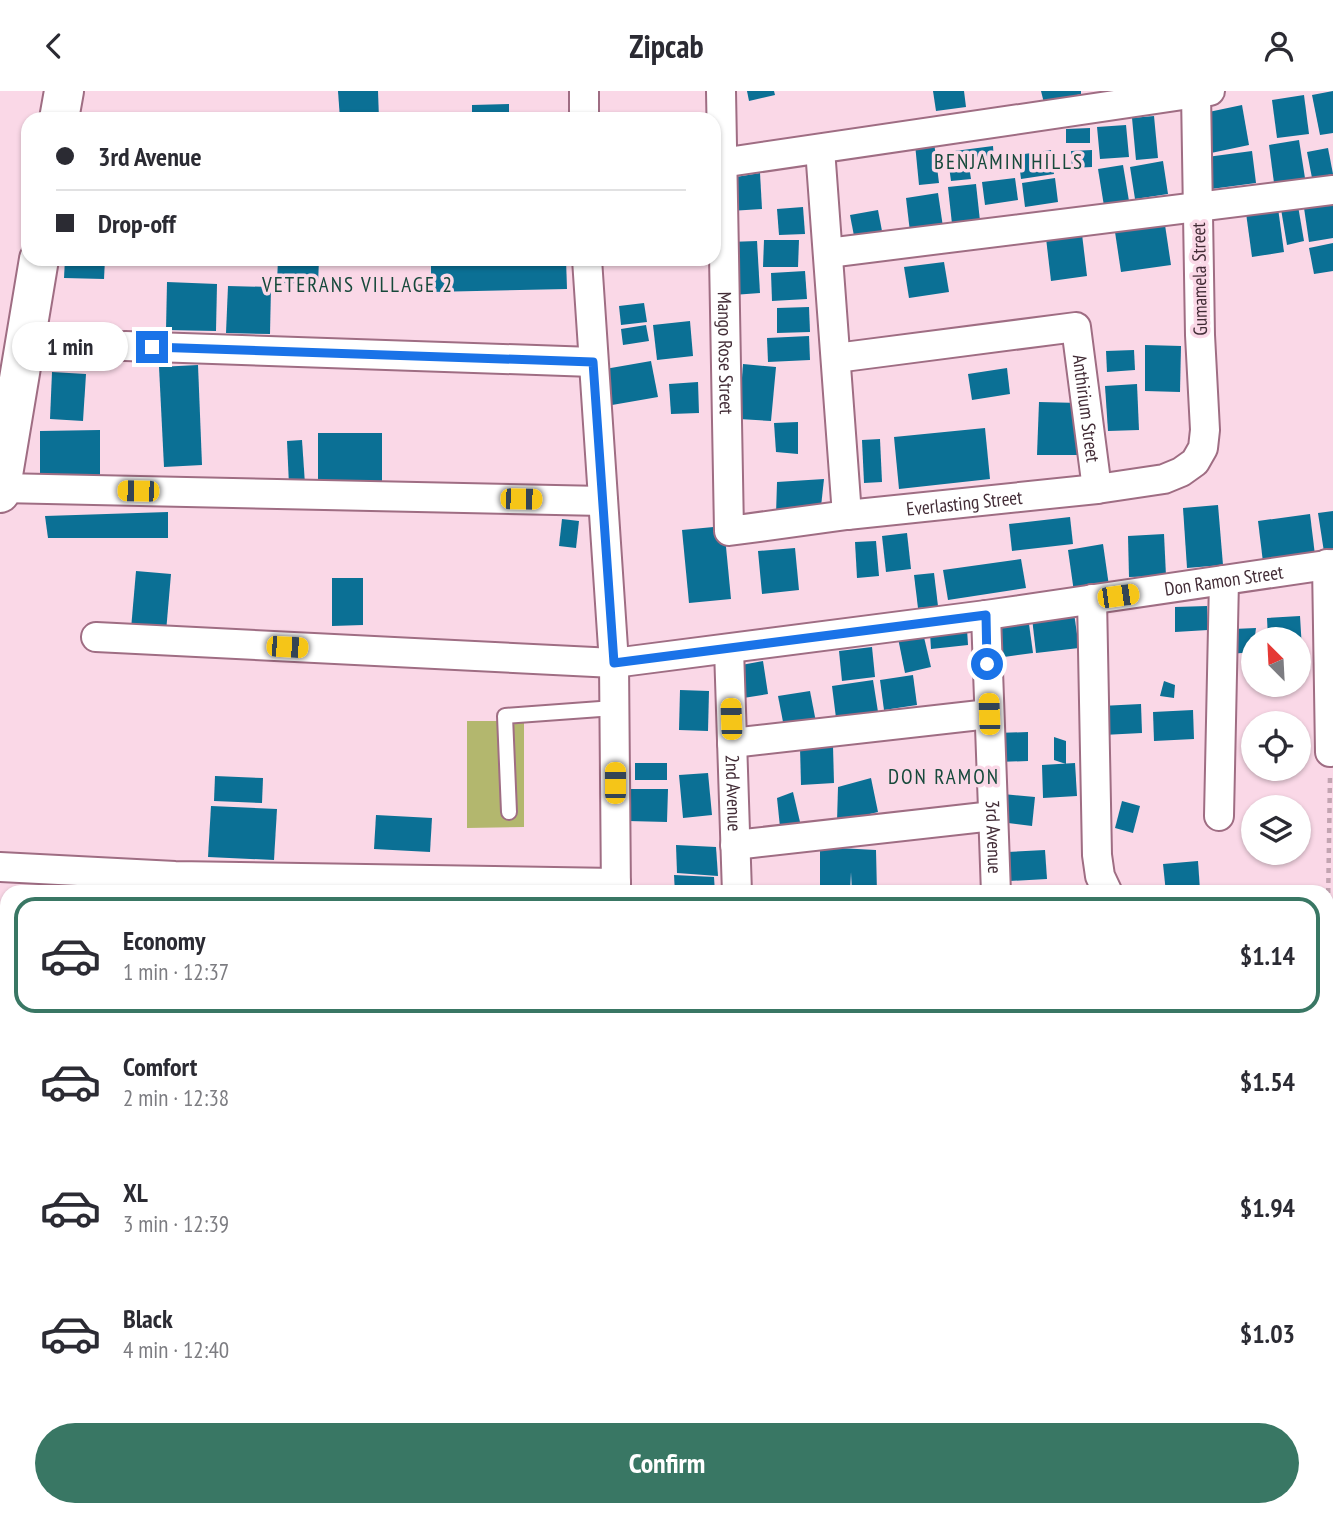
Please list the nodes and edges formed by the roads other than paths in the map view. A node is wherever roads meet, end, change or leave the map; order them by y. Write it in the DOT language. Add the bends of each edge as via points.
graph roads {
  1 [pos="64,91"];
  2 [pos="584,91"];
  3 [pos="720,91"];
  4 [pos="1203,92"];
  5 [pos="61,112"];
  6 [pos="584,112"];
  7 [pos="720,112"];
  8 [pos="820,149"];
  9 [pos="721,163"];
  10 [pos="1333,190"];
  11 [pos="1198,208"];
  12 [pos="828,253"];
  13 [pos="38,266"];
  14 [pos="587,266"];
  15 [pos="125,346"];
  16 [pos="836,358"];
  17 [pos="593,362"];
  18 [pos="1195,462"];
  19 [pos="1097,489"];
  20 [pos="0,490"];
  21 [pos="603,501"];
  22 [pos="848,515"];
  23 [pos="729,531"];
  24 [pos="1330,564"];
  25 [pos="1224,580"];
  26 [pos="1092,600"];
  27 [pos="986,615"];
  28 [pos="96,637"];
  29 [pos="729,649"];
  30 [pos="614,663"];
  31 [pos="614,708"];
  32 [pos="989,714"];
  33 [pos="732,743"];
  34 [pos="1330,752"];
  35 [pos="509,812"];
  36 [pos="993,815"];
  37 [pos="1219,816"];
  38 [pos="735,845"];
  39 [pos="0,867"];
  40 [pos="50,882"];
  41 [pos="175,884"];
  42 [pos="285,885"];
  43 [pos="616,885"];
  44 [pos="737,885"];
  45 [pos="996,885"];
  46 [pos="1104,885"];
  1 -- 5 [label="main road"];
  2 -- 6 [label="street"];
  3 -- 7 [label="street, Mango Rose Street"];
  4 -- 8 [label="street"];
  4 -- 11 [label="street, Gumamela Street"];
  8 -- 9 [label="street"];
  8 -- 12 [label="street"];
  9 -- 23 [label="street, Mango Rose Street"];
  10 -- 11 [label="street"];
  11 -- 12 [label="street"];
  11 -- 18 [label="street, Gumamela Street" via="1205,430"];
  12 -- 16 [label="street"];
  13 -- 20 [label="main road"];
  14 -- 17 [label="street"];
  15 -- 17 [label="street"];
  16 -- 19 [label="street, Anthirium Street" via="1076,327"];
  16 -- 22 [label="street"];
  17 -- 21 [label="street"];
  18 -- 19 [label="street, Everlasting Street" via="1164,478"];
  19 -- 22 [label="street, Everlasting Street"];
  20 -- 21 [label="street"];
  21 -- 30 [label="street"];
  22 -- 23 [label="street, Everlasting Street"];
  24 -- 25 [label="street, Don Ramon Street"];
  24 -- 34 [label="street"];
  25 -- 26 [label="street, Don Ramon Street"];
  25 -- 37 [label="street"];
  26 -- 27 [label="street, Don Ramon Street"];
  26 -- 46 [label="street" via="1097,855"];
  27 -- 29 [label="street, Don Ramon Street"];
  27 -- 32 [label="street, 3rd Avenue"];
  28 -- 30 [label="street, Don Ramon Street"];
  29 -- 30 [label="street, Don Ramon Street"];
  29 -- 33 [label="street, 2nd Avenue"];
  30 -- 31 [label="street"];
  31 -- 35 [label="lane" via="505,716"];
  31 -- 43 [label="street"];
  32 -- 33 [label="street"];
  32 -- 36 [label="street, 3rd Avenue"];
  33 -- 38 [label="street, 2nd Avenue"];
  36 -- 38 [label="street"];
  36 -- 45 [label="street, 3rd Avenue"];
  38 -- 44 [label="street, 2nd Avenue"];
  39 -- 40 [label="street"];
  40 -- 41 [label="street"];
  41 -- 42 [label="street"];
}
